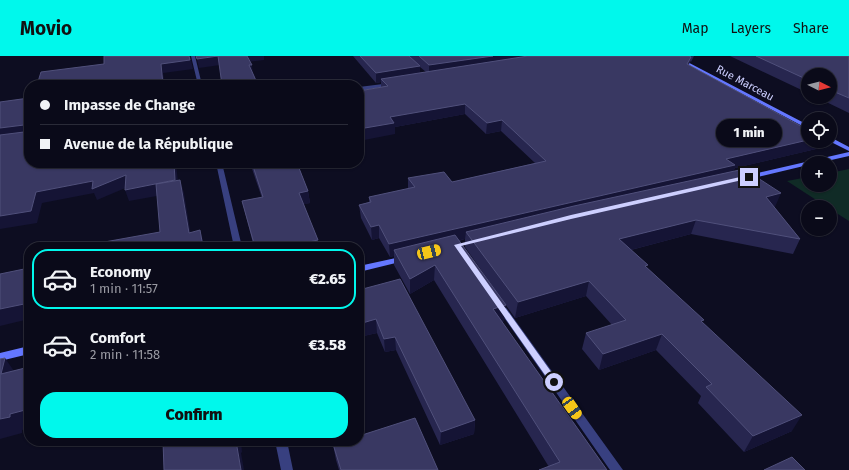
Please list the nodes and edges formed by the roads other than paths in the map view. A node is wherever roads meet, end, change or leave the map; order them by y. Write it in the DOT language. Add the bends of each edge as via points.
graph roads {
  1 [pos="193,56"];
  2 [pos="673,56"];
  3 [pos="199,80"];
  4 [pos="397,83"];
  5 [pos="364,87"];
  6 [pos="801,123"];
  7 [pos="837,143"];
  8 [pos="849,149"];
  9 [pos="849,154"];
  10 [pos="837,157"];
  11 [pos="801,165"];
  12 [pos="220,168"];
  13 [pos="739,179"];
  14 [pos="237,242"];
  15 [pos="412,256"];
  16 [pos="364,268"];
  17 [pos="493,296"];
  18 [pos="24,351"];
  19 [pos="0,357"];
  20 [pos="282,446"];
  21 [pos="287,470"];
  22 [pos="617,470"];
  1 -- 3 [label="street"];
  2 -- 6 [label="main road, Rue Marceau"];
  4 -- 5 [label="street"];
  7 -- 8 [label="main road"];
  9 -- 10 [label="main road"];
  11 -- 13 [label="main road"];
  12 -- 14 [label="street"];
  15 -- 16 [label="main road"];
  17 -- 22 [label="street"];
  18 -- 19 [label="main road"];
  20 -- 21 [label="street"];
}
